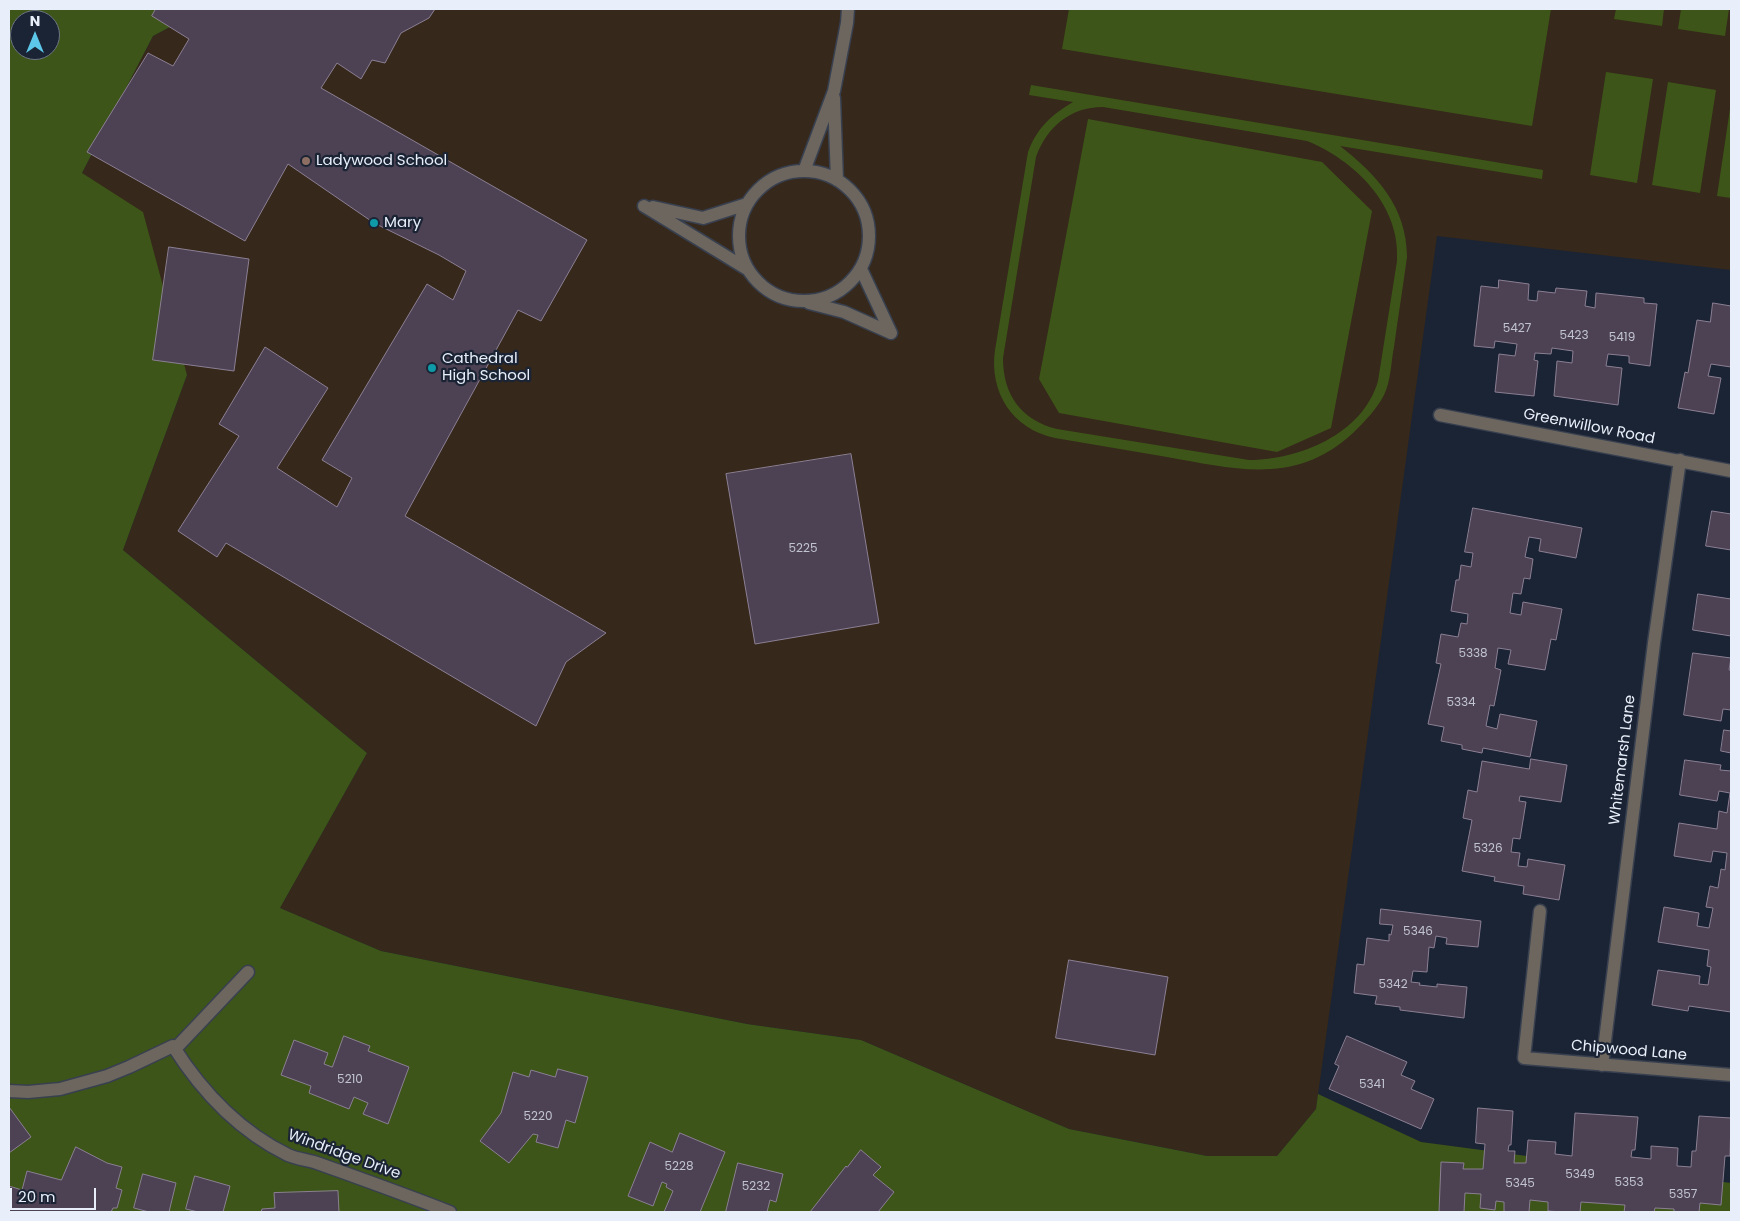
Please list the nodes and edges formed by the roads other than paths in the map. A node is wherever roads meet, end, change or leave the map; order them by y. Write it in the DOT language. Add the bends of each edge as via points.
graph roads {
  1 [pos="848,9"];
  2 [pos="834,90"];
  3 [pos="804,171"];
  4 [pos="837,180"];
  5 [pos="747,204"];
  6 [pos="747,269"];
  7 [pos="861,269"];
  8 [pos="804,302"];
  9 [pos="1440,415"];
  10 [pos="1680,460"];
  11 [pos="1731,470"];
  12 [pos="1540,911"];
  13 [pos="248,972"];
  14 [pos="175,1049"];
  15 [pos="1602,1065"];
  16 [pos="1731,1075"];
  17 [pos="9,1091"];
  18 [pos="450,1212"];
  1 -- 2 [label="street"];
  2 -- 3 [label="street"];
  2 -- 4 [label="street"];
  3 -- 4 [label="street" via="821,173"];
  3 -- 5 [label="street" via="787,173 771,180 757,190"];
  4 -- 7 [label="street" via="853,193 864,210 870,230 868,250"];
  5 -- 6 [label="street" via="739,225 739,248"];
  5 -- 6 [label="street" via="703,218 644,206"];
  6 -- 8 [label="street" via="757,283 771,293 787,300"];
  7 -- 8 [label="street" via="837,293 821,300"];
  7 -- 8 [label="street" via="891,333 844,312"];
  9 -- 10 [label="street, Greenwillow Road"];
  10 -- 11 [label="street, Greenwillow Road"];
  10 -- 15 [label="street, Whitemarsh Lane" via="1654,642"];
  12 -- 15 [label="street, Chipwood Lane" via="1524,1058"];
  13 -- 14 [label="street"];
  14 -- 17 [label="street" via="173,1046 106,1076 60,1088"];
  14 -- 18 [label="street, Windridge Drive" via="214,1101 255,1136 290,1156 375,1183"];
  15 -- 16 [label="street, Chipwood Lane"];
}
